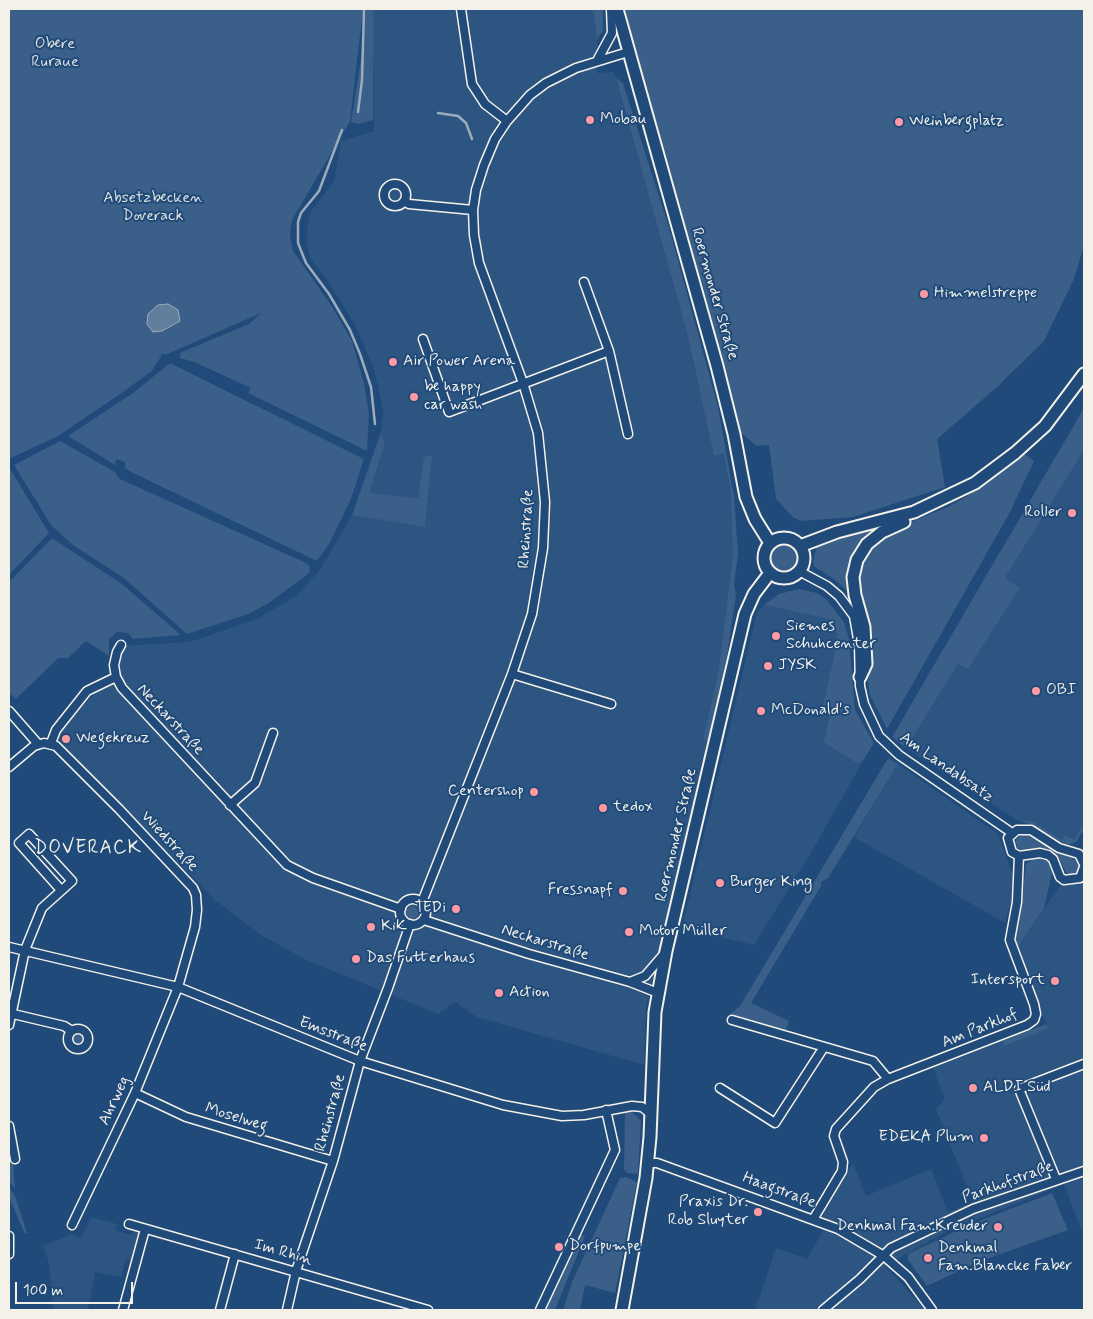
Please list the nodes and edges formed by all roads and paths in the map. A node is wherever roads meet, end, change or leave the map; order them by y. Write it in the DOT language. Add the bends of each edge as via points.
graph roads {
  1 [pos="462,9"];
  2 [pos="611,9"];
  3 [pos="617,9"];
  4 [pos="628,52"];
  5 [pos="598,59"];
  6 [pos="507,121"];
  7 [pos="404,201"];
  8 [pos="473,210"];
  9 [pos="584,282"];
  10 [pos="423,339"];
  11 [pos="609,351"];
  12 [pos="1084,374"];
  13 [pos="523,383"];
  14 [pos="628,434"];
  15 [pos="975,482"];
  16 [pos="770,543"];
  17 [pos="800,546"];
  18 [pos="799,571"];
  19 [pos="770,573"];
  20 [pos="121,645"];
  21 [pos="512,674"];
  22 [pos="116,677"];
  23 [pos="860,677"];
  24 [pos="611,704"];
  25 [pos="9,711"];
  26 [pos="273,733"];
  27 [pos="51,743"];
  28 [pos="38,744"];
  29 [pos="9,767"];
  30 [pos="230,805"];
  31 [pos="1012,832"];
  32 [pos="1084,846"];
  33 [pos="1080,854"];
  34 [pos="1019,856"];
  35 [pos="1084,866"];
  36 [pos="61,890"];
  37 [pos="422,902"];
  38 [pos="401,910"];
  39 [pos="424,920"];
  40 [pos="410,924"];
  41 [pos="9,947"];
  42 [pos="25,950"];
  43 [pos="666,951"];
  44 [pos="630,982"];
  45 [pos="178,987"];
  46 [pos="658,993"];
  47 [pos="10,1014"];
  48 [pos="732,1020"];
  49 [pos="9,1025"];
  50 [pos="72,1031"];
  51 [pos="824,1047"];
  52 [pos="360,1060"];
  53 [pos="1084,1064"];
  54 [pos="888,1079"];
  55 [pos="720,1088"];
  56 [pos="135,1093"];
  57 [pos="606,1110"];
  58 [pos="650,1114"];
  59 [pos="9,1126"];
  60 [pos="15,1159"];
  61 [pos="333,1161"];
  62 [pos="648,1164"];
  63 [pos="1084,1170"];
  64 [pos="1056,1179"];
  65 [pos="814,1218"];
  66 [pos="129,1224"];
  67 [pos="72,1225"];
  68 [pos="145,1229"];
  69 [pos="9,1236"];
  70 [pos="9,1254"];
  71 [pos="235,1254"];
  72 [pos="884,1256"];
  73 [pos="296,1271"];
  74 [pos="123,1310"];
  75 [pos="220,1310"];
  76 [pos="287,1310"];
  77 [pos="428,1310"];
  78 [pos="540,1310"];
  79 [pos="622,1310"];
  80 [pos="823,1310"];
  81 [pos="932,1310"];
  1 -- 6 [label="street" via="472,84 485,104"];
  2 -- 5 [label="street" via="612,33"];
  3 -- 4 [label="main road, Roermonder Straße"];
  4 -- 5 [label="street, Rheinstraße"];
  4 -- 16 [label="main road, Roermonder Straße" via="717,366 746,497 754,519"];
  5 -- 6 [label="street, Rheinstraße" via="546,83 530,95"];
  6 -- 8 [label="street, Rheinstraße" via="484,165"];
  7 -- 8 [label="street"];
  8 -- 13 [label="street, Rheinstraße" via="479,263"];
  9 -- 11 [label="street"];
  10 -- 13 [label="street" via="449,412"];
  11 -- 13 [label="street"];
  11 -- 14 [label="street"];
  12 -- 15 [label="main road" via="1045,426"];
  13 -- 21 [label="street, Rheinstraße" via="538,433 545,519 532,614"];
  15 -- 17 [label="main road" via="914,512 836,532"];
  15 -- 23 [label="main road" via="967,493 942,507 882,532 867,544 857,560 853,577 855,595 866,638 866,664"];
  16 -- 17 [label="main road" via="789,539"];
  16 -- 19 [label="main road" via="764,561"];
  17 -- 18 [label="main road" via="804,558"];
  18 -- 19 [label="main road" via="782,578"];
  18 -- 23 [label="street, Am Landabsatz" via="828,586 854,616"];
  19 -- 43 [label="main road, Roermonder Straße" via="754,594 745,614"];
  20 -- 22 [label="street, Neckarstraße" via="114,665"];
  21 -- 24 [label="street"];
  21 -- 37 [label="street, Rheinstraße"];
  22 -- 27 [label="street" via="87,691 56,730"];
  22 -- 30 [label="street, Neckarstraße" via="122,688"];
  23 -- 31 [label="street, Am Landabsatz" via="864,704 879,736 899,754"];
  25 -- 28 [label="street"];
  26 -- 30 [label="street" via="255,783"];
  27 -- 28 [label="street"];
  27 -- 45 [label="street, Wiedstraße" via="119,808 193,888 197,910 195,927"];
  28 -- 29 [label="street"];
  30 -- 38 [label="street, Neckarstraße" via="287,865 313,878"];
  31 -- 33 [label="street" via="1031,830 1058,848"];
  31 -- 34 [label="street" via="1008,838 1009,845"];
  32 -- 33 [label="street"];
  33 -- 35 [label="street"];
  34 -- 35 [label="street" via="1048,855 1060,877 1070,881 1080,878"];
  34 -- 54 [label="street, Am Parkhof" via="1017,902 1010,940 1034,1004 1034,1020 1027,1026"];
  36 -- 36 [label="street" via="72,881 29,834 19,843"];
  36 -- 42 [label="street" via="42,908"];
  37 -- 38 [label="street" via="410,900"];
  37 -- 39 [label="street, Rheinstraße" via="426,912"];
  38 -- 40 [label="street" via="402,919"];
  39 -- 40 [label="street"];
  39 -- 44 [label="street, Neckarstraße"];
  40 -- 52 [label="street, Rheinstraße"];
  41 -- 42 [label="street, Emsstraße"];
  42 -- 45 [label="street, Emsstraße"];
  42 -- 47 [label="street"];
  43 -- 44 [label="street" via="645,976"];
  43 -- 46 [label="main road, Roermonder Straße"];
  44 -- 46 [label="street, Neckarstraße"];
  45 -- 52 [label="street, Emsstraße"];
  45 -- 56 [label="street, Ahrweg"];
  46 -- 58 [label="main road, Roermonder Straße"];
  47 -- 49 [label="street"];
  47 -- 50 [label="street" via="64,1026"];
  48 -- 51 [label="street"];
  51 -- 54 [label="street" via="873,1061"];
  51 -- 55 [label="street" via="775,1123"];
  52 -- 57 [label="street, Emsstraße" via="503,1105 562,1116"];
  52 -- 61 [label="street, Rheinstraße"];
  53 -- 64 [label="street" via="1019,1089"];
  54 -- 65 [label="street, Am Parkhof" via="874,1087 836,1129 834,1136 843,1162 842,1171"];
  56 -- 61 [label="street, Moselweg" via="186,1117"];
  56 -- 67 [label="street, Ahrweg"];
  57 -- 58 [label="street, Emsstraße" via="632,1106 642,1107"];
  57 -- 78 [label="street" via="615,1150"];
  58 -- 62 [label="main road, Roermonder Straße"];
  59 -- 60 [label="street"];
  61 -- 73 [label="street, Rheinstraße"];
  62 -- 65 [label="street, Haagstraße" via="657,1163"];
  62 -- 79 [label="main road, Roermonder Straße"];
  63 -- 64 [label="street, Parkhofstraße"];
  64 -- 72 [label="street, Parkhofstraße" via="955,1217 891,1248"];
  65 -- 72 [label="street, Haagstraße"];
  66 -- 68 [label="street, Im Rhin"];
  68 -- 71 [label="street, Im Rhin"];
  68 -- 74 [label="street"];
  69 -- 70 [label="street"];
  71 -- 73 [label="street, Im Rhin"];
  71 -- 75 [label="street"];
  72 -- 80 [label="street, Parkhofstraße"];
  72 -- 81 [label="street, Haagstraße" via="908,1277"];
  73 -- 76 [label="street, Rheinstraße"];
  73 -- 77 [label="street, Im Rhin"];
}
